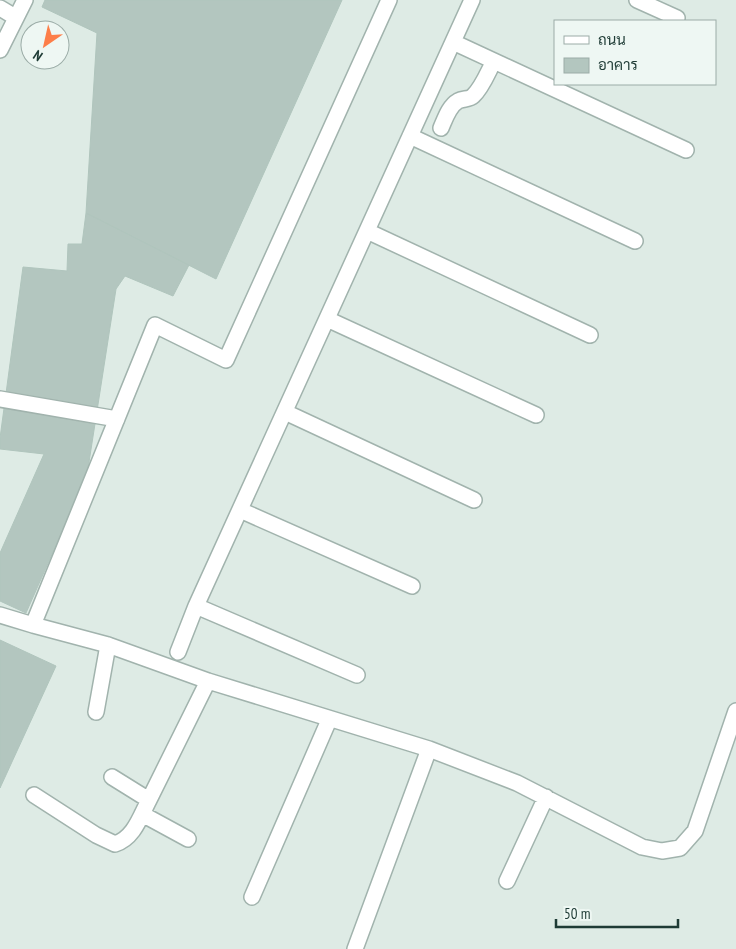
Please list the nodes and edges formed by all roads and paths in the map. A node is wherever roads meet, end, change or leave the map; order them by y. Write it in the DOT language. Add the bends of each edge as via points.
graph roads {
  1 [pos="25,0"];
  2 [pos="389,0"];
  3 [pos="472,0"];
  4 [pos="637,0"];
  5 [pos="0,8"];
  6 [pos="16,17"];
  7 [pos="676,18"];
  8 [pos="453,42"];
  9 [pos="0,50"];
  10 [pos="494,61"];
  11 [pos="441,128"];
  12 [pos="410,136"];
  13 [pos="686,150"];
  14 [pos="368,230"];
  15 [pos="635,241"];
  16 [pos="327,319"];
  17 [pos="590,335"];
  18 [pos="0,399"];
  19 [pos="285,412"];
  20 [pos="536,415"];
  21 [pos="117,419"];
  22 [pos="474,500"];
  23 [pos="240,510"];
  24 [pos="412,586"];
  25 [pos="196,606"];
  26 [pos="0,615"];
  27 [pos="33,626"];
  28 [pos="108,645"];
  29 [pos="178,652"];
  30 [pos="357,675"];
  31 [pos="208,681"];
  32 [pos="736,711"];
  33 [pos="96,712"];
  34 [pos="329,720"];
  35 [pos="429,749"];
  36 [pos="112,777"];
  37 [pos="34,795"];
  38 [pos="546,797"];
  39 [pos="149,800"];
  40 [pos="142,814"];
  41 [pos="188,839"];
  42 [pos="507,882"];
  43 [pos="252,897"];
  44 [pos="355,949"];
  1 -- 6 [label="street"];
  2 -- 21 [label="street" via="226,360 155,325"];
  3 -- 8 [label="street"];
  4 -- 7 [label="street"];
  5 -- 6 [label="street"];
  6 -- 9 [label="street"];
  8 -- 10 [label="street"];
  8 -- 12 [label="street"];
  10 -- 11 [label="street" via="475,94 455,103"];
  10 -- 13 [label="street"];
  12 -- 14 [label="street"];
  12 -- 15 [label="street"];
  14 -- 16 [label="street"];
  14 -- 17 [label="street"];
  16 -- 19 [label="street"];
  16 -- 20 [label="street"];
  18 -- 21 [label="street"];
  19 -- 22 [label="street"];
  19 -- 23 [label="street"];
  21 -- 27 [label="street"];
  23 -- 24 [label="street"];
  23 -- 25 [label="street"];
  25 -- 29 [label="street"];
  25 -- 30 [label="street"];
  26 -- 27 [label="street"];
  27 -- 28 [label="street"];
  28 -- 31 [label="street"];
  28 -- 33 [label="street"];
  31 -- 34 [label="street"];
  31 -- 39 [label="street"];
  32 -- 38 [label="street" via="696,831 680,848 662,851 642,847"];
  34 -- 35 [label="street"];
  34 -- 43 [label="street"];
  35 -- 38 [label="street"];
  35 -- 44 [label="street"];
  36 -- 39 [label="street"];
  37 -- 40 [label="street" via="115,844 125,841"];
  38 -- 42 [label="street"];
  39 -- 40 [label="street"];
  40 -- 41 [label="street"];
}
